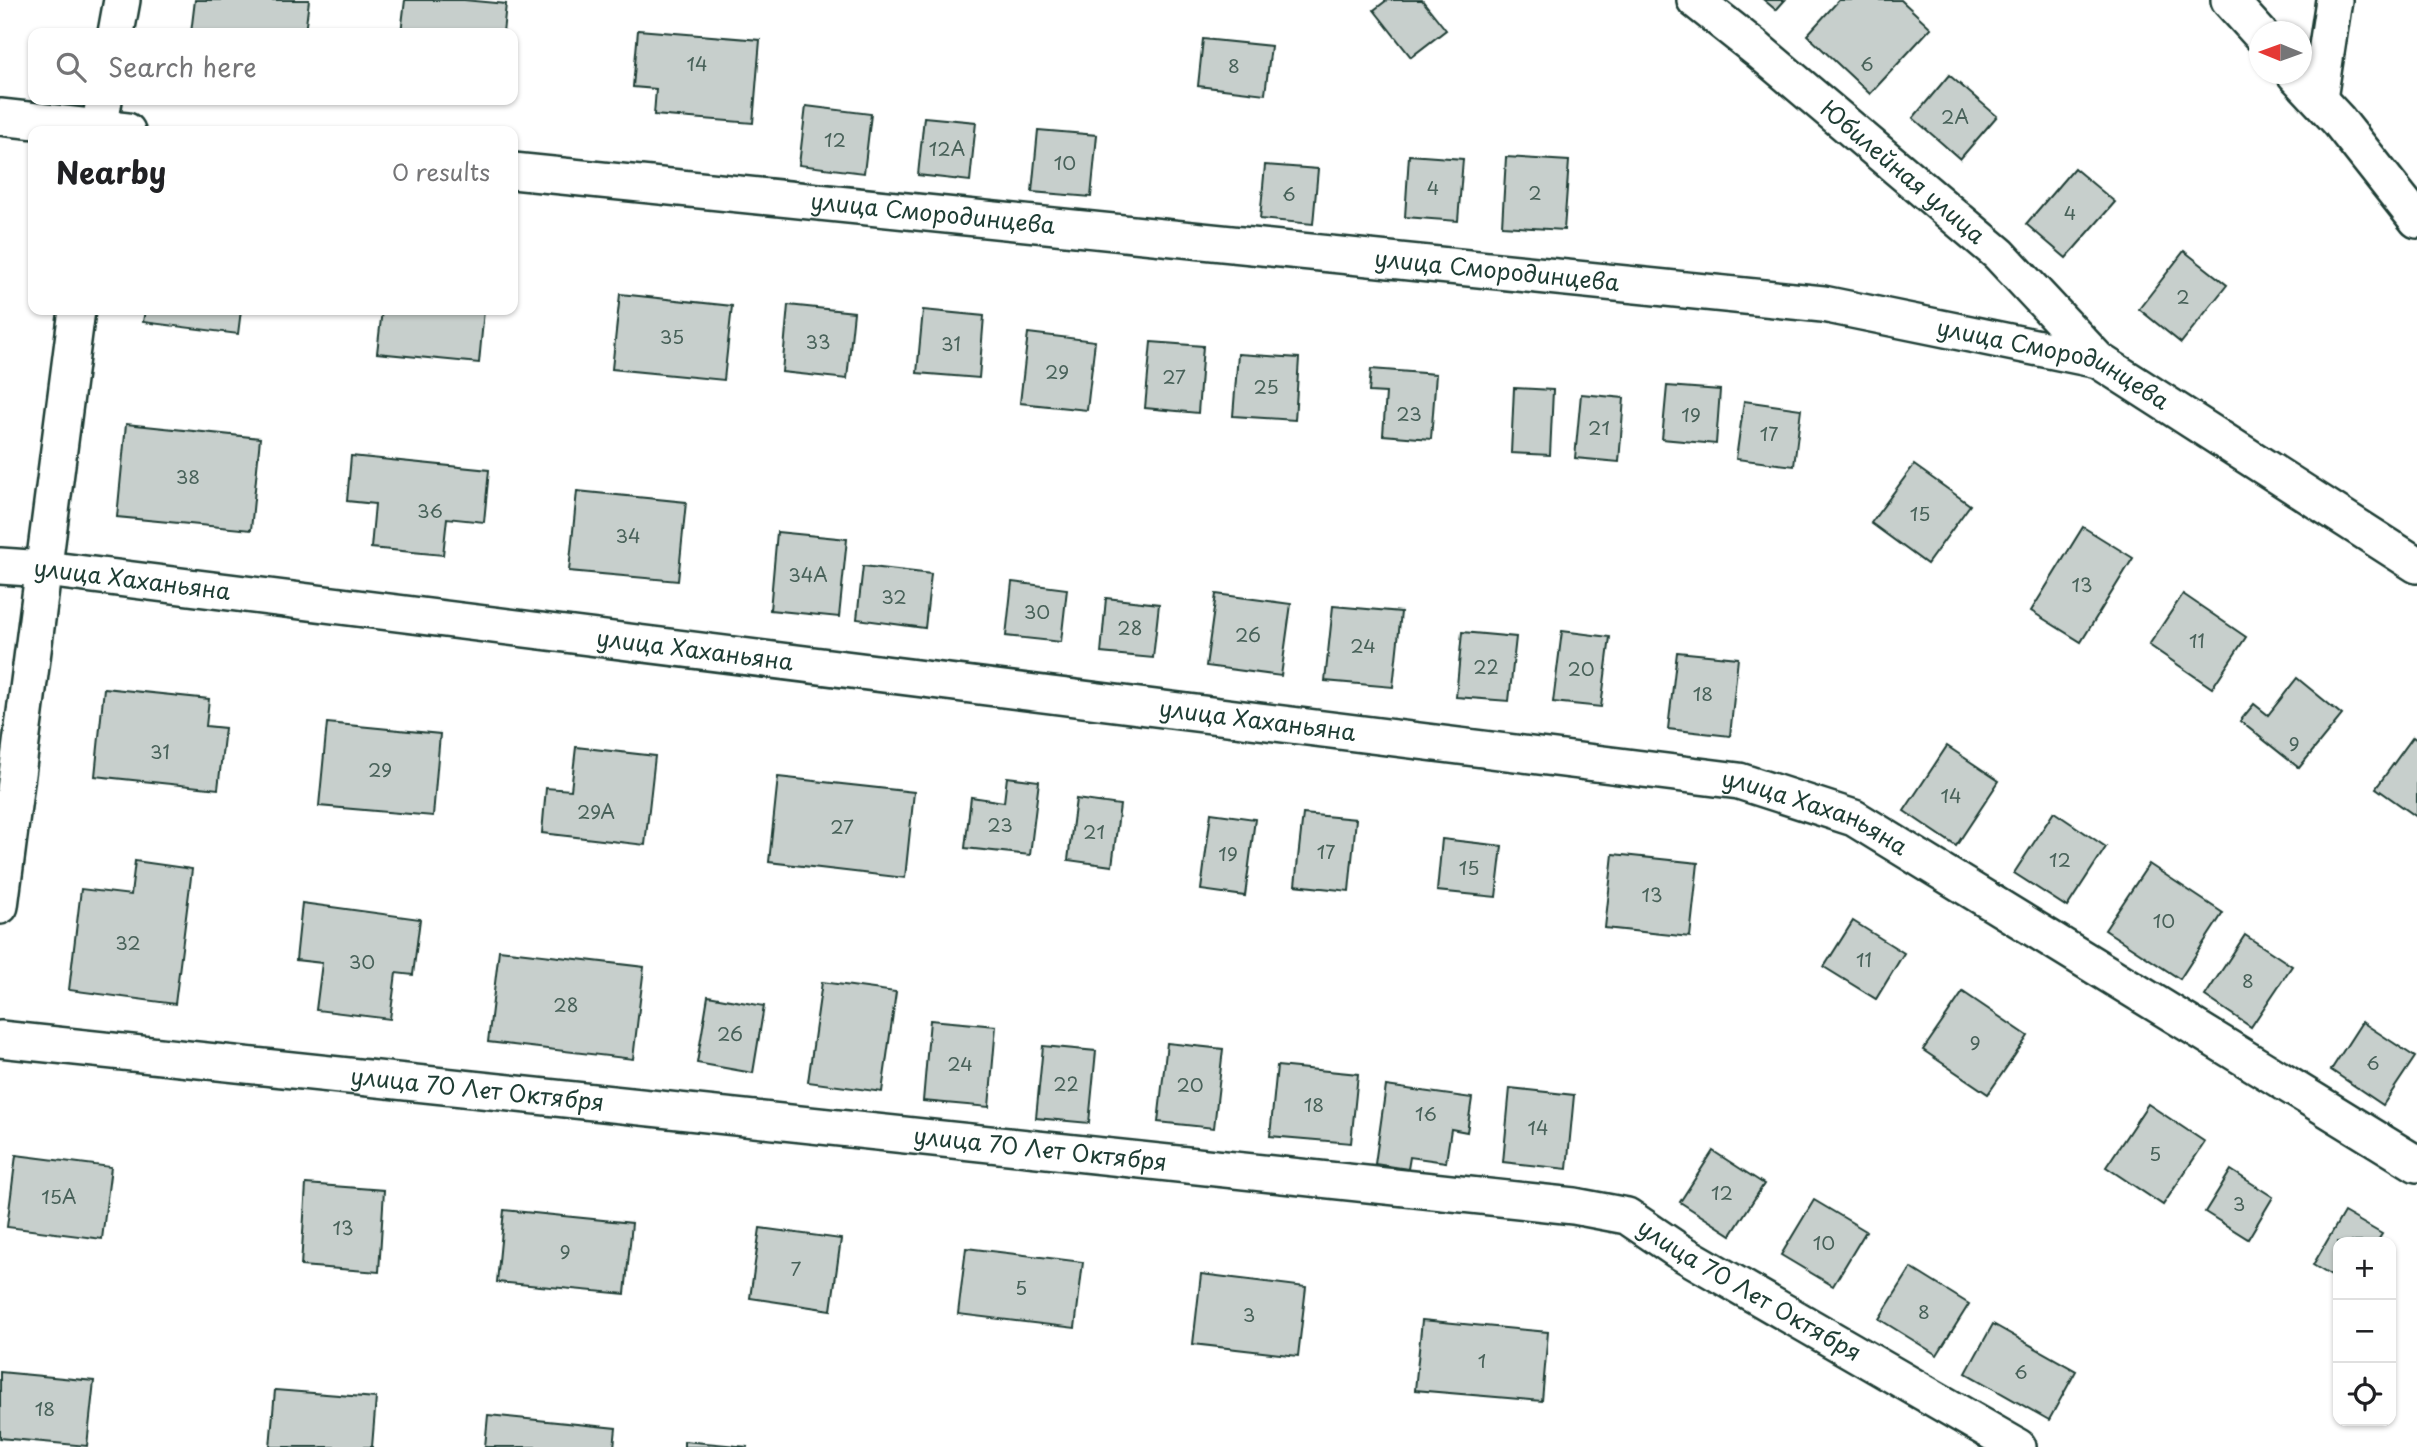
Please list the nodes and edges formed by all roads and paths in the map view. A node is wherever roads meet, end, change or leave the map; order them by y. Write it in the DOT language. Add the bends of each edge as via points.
graph roads {
  1 [pos="122,0"];
  2 [pos="1695,0"];
  3 [pos="2229,0"];
  4 [pos="2334,0"];
  5 [pos="2249,23"];
  6 [pos="117,28"];
  7 [pos="2305,84"];
  8 [pos="2319,99"];
  9 [pos="0,117"];
  10 [pos="107,123"];
  11 [pos="518,172"];
  12 [pos="2417,220"];
  13 [pos="75,315"];
  14 [pos="2098,360"];
  15 [pos="2417,565"];
  16 [pos="0,566"];
  17 [pos="44,569"];
  18 [pos="0,906"];
  19 [pos="0,1039"];
  20 [pos="2417,1164"];
  21 [pos="2018,1447"];
  1 -- 6 [label="street"];
  2 -- 14 [label="street, Юбилейная улица" via="1999,254"];
  3 -- 5 [label="street"];
  4 -- 8 [label="street"];
  7 -- 8 [label="street"];
  8 -- 12 [label="street"];
  9 -- 10 [label="street"];
  11 -- 14 [label="street, улица Смородинцева" via="1823,304"];
  13 -- 17 [label="street"];
  14 -- 15 [label="street, улица Смородинцева"];
  16 -- 17 [label="street, улица Хаханьяна"];
  17 -- 18 [label="street"];
  17 -- 20 [label="street, улица Хаханьяна" via="1739,781 1854,818"];
  19 -- 21 [label="street, улица 70 Лет Октября" via="1574,1206 1627,1216 1676,1250"];
}
